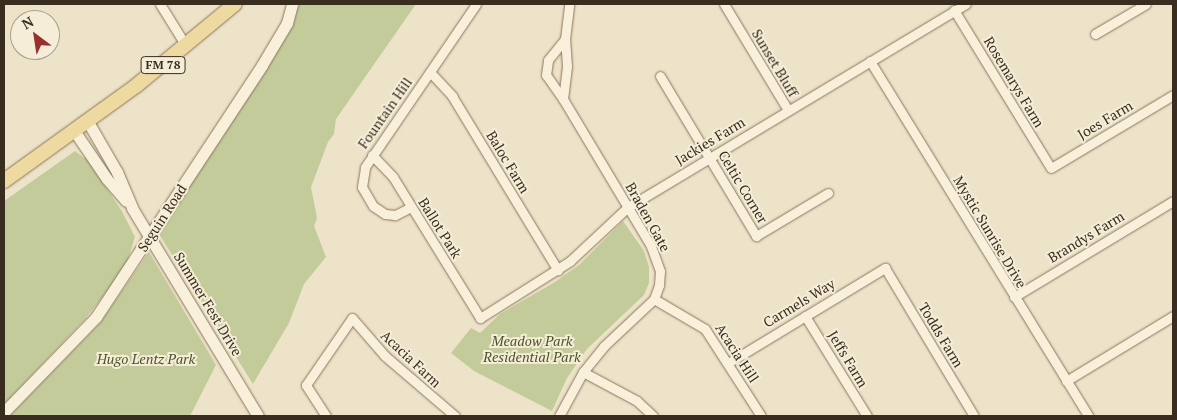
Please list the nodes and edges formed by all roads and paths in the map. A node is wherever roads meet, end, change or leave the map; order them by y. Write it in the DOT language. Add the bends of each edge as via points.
graph roads {
  1 [pos="160,4"];
  2 [pos="235,4"];
  3 [pos="292,4"];
  4 [pos="476,4"];
  5 [pos="569,4"];
  6 [pos="724,4"];
  7 [pos="966,4"];
  8 [pos="1146,4"];
  9 [pos="954,10"];
  10 [pos="1095,34"];
  11 [pos="565,39"];
  12 [pos="186,46"];
  13 [pos="870,61"];
  14 [pos="430,72"];
  15 [pos="660,76"];
  16 [pos="1173,95"];
  17 [pos="564,98"];
  18 [pos="788,110"];
  19 [pos="88,122"];
  20 [pos="75,132"];
  21 [pos="372,155"];
  22 [pos="709,157"];
  23 [pos="1051,168"];
  24 [pos="4,181"];
  25 [pos="828,193"];
  26 [pos="1173,201"];
  27 [pos="411,207"];
  28 [pos="628,207"];
  29 [pos="132,208"];
  30 [pos="150,238"];
  31 [pos="885,268"];
  32 [pos="558,270"];
  33 [pos="1014,297"];
  34 [pos="654,299"];
  35 [pos="806,316"];
  36 [pos="1173,316"];
  37 [pos="480,318"];
  38 [pos="728,363"];
  39 [pos="583,372"];
  40 [pos="1066,381"];
  41 [pos="4,412"];
  42 [pos="258,416"];
  43 [pos="326,416"];
  44 [pos="455,416"];
  45 [pos="559,416"];
  46 [pos="653,416"];
  47 [pos="761,416"];
  48 [pos="867,416"];
  49 [pos="974,416"];
  50 [pos="1088,416"];
  1 -- 12 [label="street"];
  2 -- 12 [label="main road, FM 78"];
  3 -- 30 [label="street, Seguin Road" via="287,23 262,65"];
  4 -- 14 [label="street, Fountain Hill"];
  5 -- 11 [label="street"];
  6 -- 18 [label="street, Sunset Bluff"];
  7 -- 9 [label="street, Jackies Farm"];
  8 -- 10 [label="street"];
  9 -- 13 [label="street, Jackies Farm"];
  9 -- 23 [label="street, Rosemarys Farm"];
  11 -- 17 [label="street"];
  11 -- 17 [label="street, Braden Gate" via="545,67 546,75"];
  12 -- 19 [label="main road, FM 78"];
  13 -- 18 [label="street, Jackies Farm"];
  13 -- 33 [label="street, Mystic Sunrise Drive"];
  14 -- 21 [label="street, Fountain Hill"];
  14 -- 32 [label="street, Baloc Farm" via="452,96"];
  15 -- 22 [label="street, Celtic Corner"];
  16 -- 23 [label="street, Joes Farm"];
  17 -- 28 [label="street, Braden Gate"];
  18 -- 22 [label="street, Jackies Farm"];
  19 -- 20 [label="main road, FM 78"];
  19 -- 29 [label="street, Summer Fest Drive" via="117,172"];
  20 -- 24 [label="main road, FM 78"];
  20 -- 29 [label="street, Summer Fest Drive" via="107,179"];
  21 -- 27 [label="street, Ballot Park" via="393,177"];
  21 -- 27 [label="street, Fountain Hill" via="365,167 362,187 373,206 385,214 396,215"];
  22 -- 25 [label="street, Celtic Corner" via="756,236"];
  22 -- 28 [label="street, Jackies Farm"];
  26 -- 33 [label="street, Brandys Farm"];
  27 -- 37 [label="street, Ballot Park"];
  28 -- 32 [label="street, Jackies Farm"];
  28 -- 34 [label="street, Braden Gate" via="657,258 660,285"];
  29 -- 30 [label="street, Summer Fest Drive"];
  30 -- 41 [label="street, Seguin Road" via="88,326"];
  30 -- 42 [label="street, Summer Fest Drive"];
  31 -- 35 [label="street, Carmels Way"];
  31 -- 49 [label="street, Todds Farm"];
  32 -- 37 [label="street, Jackies Farm"];
  33 -- 40 [label="street, Mystic Sunrise Drive"];
  34 -- 38 [label="street, Acacia Hill" via="705,329"];
  34 -- 39 [label="street" via="604,346"];
  35 -- 38 [label="street, Carmels Way"];
  35 -- 48 [label="street, Jeffs Farm"];
  36 -- 40 [label="street"];
  38 -- 47 [label="street, Acacia Hill"];
  39 -- 45 [label="street"];
  39 -- 46 [label="street" via="637,401"];
  40 -- 50 [label="street, Mystic Sunrise Drive"];
  43 -- 44 [label="street, Acacia Farm" via="306,385 352,318 385,356"];
}
